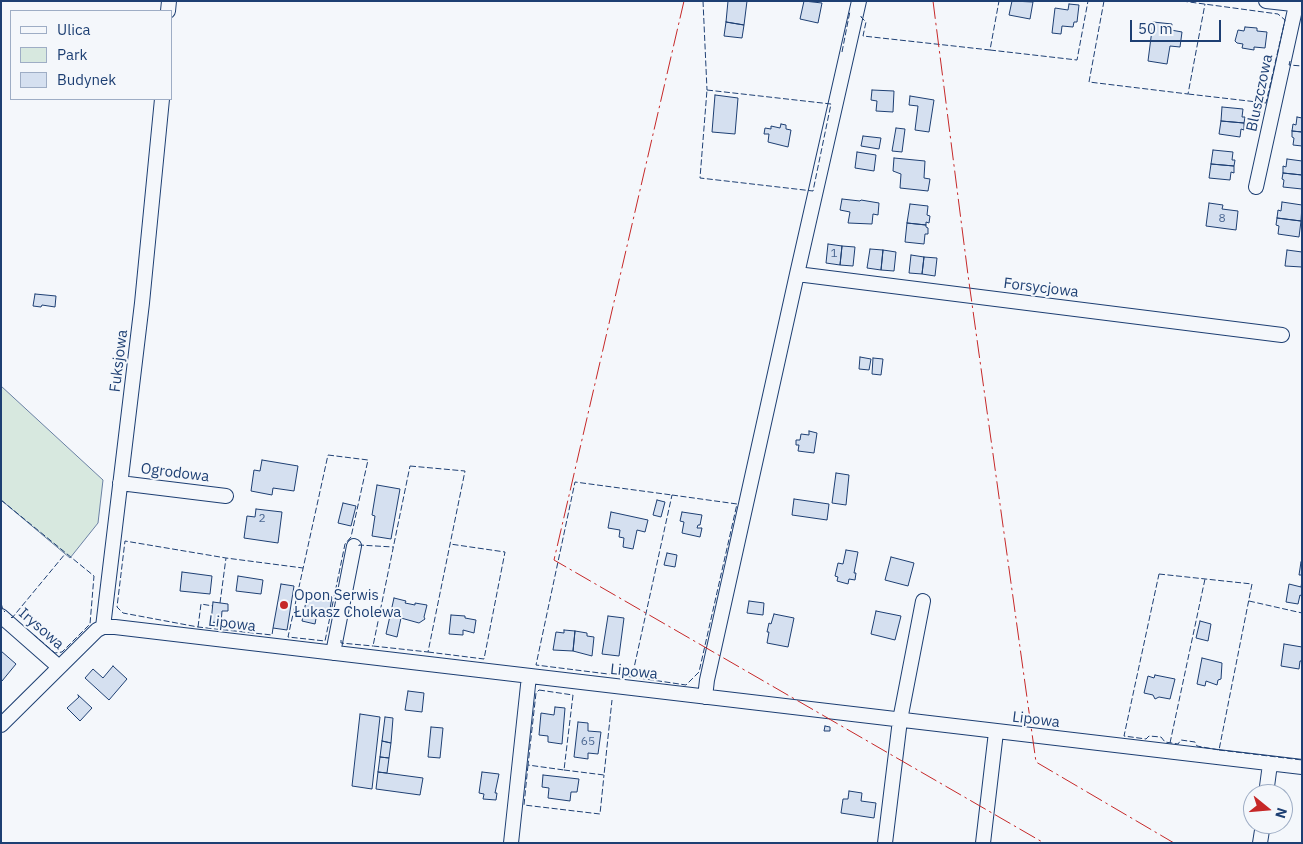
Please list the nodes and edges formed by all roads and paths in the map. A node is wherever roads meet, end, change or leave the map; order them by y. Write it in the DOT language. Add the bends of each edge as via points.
graph roads {
  1 [pos="859,1"];
  2 [pos="1266,1"];
  3 [pos="1299,5"];
  4 [pos="162,100"];
  5 [pos="1256,187"];
  6 [pos="797,274"];
  7 [pos="1282,335"];
  8 [pos="120,483"];
  9 [pos="226,496"];
  10 [pos="354,546"];
  11 [pos="923,601"];
  12 [pos="1,616"];
  13 [pos="104,627"];
  14 [pos="333,653"];
  15 [pos="59,667"];
  16 [pos="529,676"];
  17 [pos="705,696"];
  18 [pos="900,720"];
  19 [pos="1,725"];
  20 [pos="996,732"];
  21 [pos="1270,764"];
  22 [pos="1302,767"];
  23 [pos="1267,784"];
  24 [pos="511,843"];
  25 [pos="885,843"];
  26 [pos="983,843"];
  1 -- 6 [label="street"];
  2 -- 3 [label="street"];
  3 -- 5 [label="street, Bluszczowa"];
  4 -- 8 [label="street, Fuksjowa"];
  6 -- 7 [label="street, Forsycjowa"];
  6 -- 17 [label="street"];
  8 -- 9 [label="street, Ogrodowa"];
  8 -- 13 [label="street, Fuksjowa"];
  10 -- 14 [label="street"];
  11 -- 18 [label="street"];
  12 -- 15 [label="street, Irysowa"];
  13 -- 14 [label="street, Lipowa"];
  13 -- 15 [label="street"];
  14 -- 16 [label="street, Lipowa"];
  15 -- 19 [label="street"];
  16 -- 17 [label="street, Lipowa"];
  16 -- 24 [label="street"];
  17 -- 18 [label="street, Lipowa"];
  18 -- 20 [label="street, Lipowa"];
  18 -- 25 [label="street"];
  20 -- 21 [label="street, Lipowa"];
  20 -- 26 [label="street"];
  21 -- 22 [label="street, Lipowa"];
  21 -- 23 [label="street"];
}
